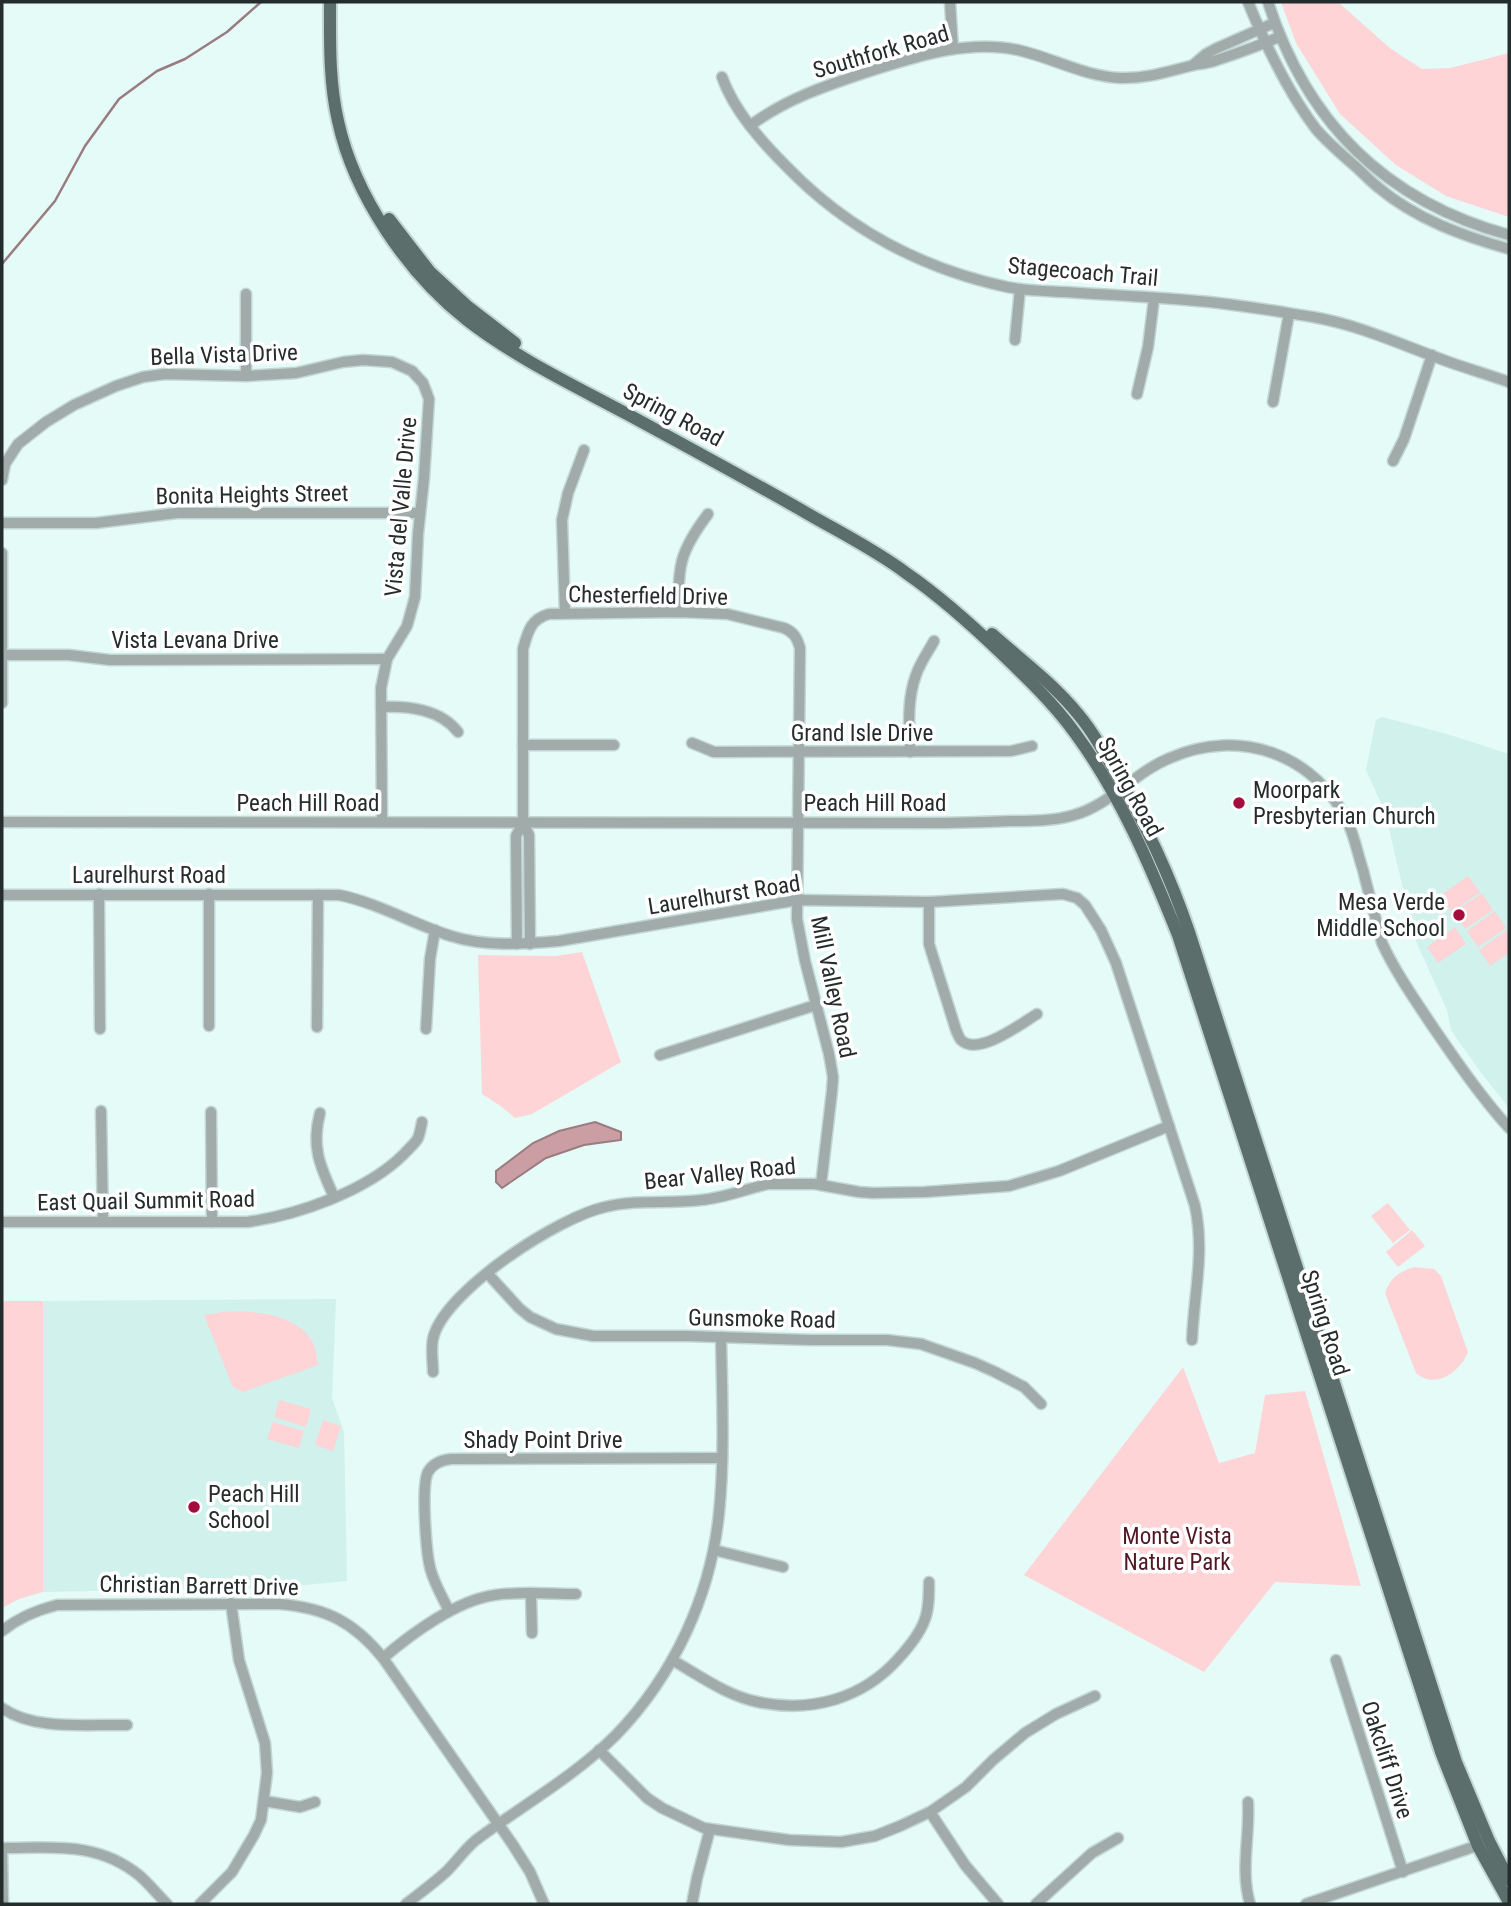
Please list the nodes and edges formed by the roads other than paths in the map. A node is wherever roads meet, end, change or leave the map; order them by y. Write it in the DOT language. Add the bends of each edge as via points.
graph roads {
  1 [pos="330,2"];
  2 [pos="338,2"];
  3 [pos="950,2"];
  4 [pos="1248,2"];
  5 [pos="1268,2"];
  6 [pos="1274,23"];
  7 [pos="1259,29"];
  8 [pos="1279,37"];
  9 [pos="1266,43"];
  10 [pos="953,49"];
  11 [pos="1193,65"];
  12 [pos="722,77"];
  13 [pos="751,125"];
  14 [pos="1509,235"];
  15 [pos="1509,249"];
  16 [pos="1020,289"];
  17 [pos="246,294"];
  18 [pos="1154,299"];
  19 [pos="1289,314"];
  20 [pos="1015,340"];
  21 [pos="1432,355"];
  22 [pos="363,360"];
  23 [pos="246,376"];
  24 [pos="1509,382"];
  25 [pos="1137,394"];
  26 [pos="1273,402"];
  27 [pos="584,450"];
  28 [pos="1393,461"];
  29 [pos="2,480"];
  30 [pos="420,513"];
  31 [pos="708,514"];
  32 [pos="2,523"];
  33 [pos="2,553"];
  34 [pos="679,612"];
  35 [pos="565,613"];
  36 [pos="791,631"];
  37 [pos="934,641"];
  38 [pos="2,655"];
  39 [pos="387,660"];
  40 [pos="2,703"];
  41 [pos="381,707"];
  42 [pos="458,733"];
  43 [pos="692,743"];
  44 [pos="523,745"];
  45 [pos="614,745"];
  46 [pos="1032,746"];
  47 [pos="799,752"];
  48 [pos="910,752"];
  49 [pos="1119,790"];
  50 [pos="2,822"];
  51 [pos="382,822"];
  52 [pos="798,822"];
  53 [pos="523,823"];
  54 [pos="99,894"];
  55 [pos="209,894"];
  56 [pos="2,895"];
  57 [pos="318,895"];
  58 [pos="798,900"];
  59 [pos="929,902"];
  60 [pos="435,930"];
  61 [pos="517,944"];
  62 [pos="530,944"];
  63 [pos="816,1005"];
  64 [pos="1037,1014"];
  65 [pos="209,1026"];
  66 [pos="317,1027"];
  67 [pos="100,1029"];
  68 [pos="426,1029"];
  69 [pos="660,1055"];
  70 [pos="101,1111"];
  71 [pos="211,1112"];
  72 [pos="320,1113"];
  73 [pos="422,1122"];
  74 [pos="1169,1126"];
  75 [pos="1509,1128"];
  76 [pos="821,1185"];
  77 [pos="334,1196"];
  78 [pos="103,1221"];
  79 [pos="2,1222"];
  80 [pos="212,1222"];
  81 [pos="488,1274"];
  82 [pos="721,1337"];
  83 [pos="1192,1340"];
  84 [pos="433,1372"];
  85 [pos="1041,1404"];
  86 [pos="722,1458"];
  87 [pos="714,1550"];
  88 [pos="783,1567"];
  89 [pos="929,1583"];
  90 [pos="531,1594"];
  91 [pos="576,1594"];
  92 [pos="231,1603"];
  93 [pos="449,1611"];
  94 [pos="2,1631"];
  95 [pos="532,1633"];
  96 [pos="383,1658"];
  97 [pos="672,1660"];
  98 [pos="1336,1660"];
  99 [pos="1095,1696"];
  100 [pos="2,1707"];
  101 [pos="127,1725"];
  102 [pos="599,1750"];
  103 [pos="264,1801"];
  104 [pos="315,1802"];
  105 [pos="1248,1802"];
  106 [pos="930,1812"];
  107 [pos="499,1824"];
  108 [pos="710,1829"];
  109 [pos="1118,1838"];
  110 [pos="1484,1844"];
  111 [pos="2,1848"];
  112 [pos="1404,1872"];
  113 [pos="1509,1880"];
  114 [pos="1509,1902"];
  115 [pos="3,1904"];
  116 [pos="167,1904"];
  117 [pos="200,1904"];
  118 [pos="406,1904"];
  119 [pos="544,1904"];
  120 [pos="692,1904"];
  121 [pos="998,1904"];
  122 [pos="1036,1904"];
  123 [pos="1250,1904"];
  124 [pos="1306,1904"];
  1 -- 49 [label="main road, Spring Road" via="332,86 350,160 379,219 439,294 466,320 547,372 906,572 970,624 1055,708"];
  2 -- 49 [label="main road, Spring Road" via="339,82 357,156 387,217 430,272 497,331 538,358 842,525 923,576 1064,698 1092,732"];
  3 -- 10 [label="street"];
  4 -- 7 [label="street"];
  5 -- 6 [label="street"];
  6 -- 7 [label="street, Southfork Road"];
  6 -- 8 [label="street"];
  7 -- 9 [label="street"];
  7 -- 11 [label="street, Southfork Road"];
  8 -- 9 [label="street, Southfork Road"];
  8 -- 14 [label="street" via="1318,108 1361,156 1434,207"];
  9 -- 11 [label="street, Southfork Road"];
  9 -- 15 [label="street" via="1318,131 1379,189 1433,222"];
  10 -- 11 [label="street, Southfork Road" via="988,46 1017,50 1084,72 1120,78 1158,75"];
  10 -- 13 [label="street, Southfork Road" via="814,90"];
  12 -- 13 [label="street, Stagecoach Trail"];
  13 -- 16 [label="street, Stagecoach Trail" via="799,180 867,233 939,267"];
  16 -- 18 [label="street, Stagecoach Trail"];
  16 -- 20 [label="street"];
  17 -- 23 [label="street"];
  18 -- 19 [label="street, Stagecoach Trail" via="1224,303"];
  18 -- 25 [label="street"];
  19 -- 21 [label="street, Stagecoach Trail" via="1343,324"];
  19 -- 26 [label="street"];
  21 -- 24 [label="street, Stagecoach Trail"];
  21 -- 28 [label="street"];
  22 -- 23 [label="street, Bella Vista Drive" via="296,373"];
  22 -- 30 [label="street, Vista del Valle Drive" via="399,364 418,377 427,391"];
  23 -- 29 [label="street, Bella Vista Drive" via="165,374 116,386 74,405 25,437 5,464"];
  27 -- 35 [label="street" via="562,520"];
  30 -- 32 [label="street, Bonita Heights Street" via="177,513 96,523"];
  30 -- 39 [label="street, Vista del Valle Drive" via="415,597 407,626"];
  31 -- 34 [label="street" via="682,559"];
  33 -- 38 [label="street"];
  34 -- 35 [label="street, Chesterfield Drive"];
  34 -- 36 [label="street, Chesterfield Drive" via="727,614"];
  35 -- 44 [label="street, Chesterfield Drive" via="538,618 530,626 523,649"];
  36 -- 47 [label="street, Mill Valley Road" via="800,648"];
  37 -- 48 [label="street" via="913,684"];
  38 -- 39 [label="street, Vista Levana Drive" via="79,655 110,660"];
  38 -- 40 [label="street"];
  39 -- 41 [label="street, Vista del Valle Drive"];
  41 -- 42 [label="street" via="431,713"];
  41 -- 51 [label="street, Vista del Valle Drive"];
  43 -- 47 [label="street, Grand Isle Drive" via="714,752"];
  44 -- 45 [label="street"];
  44 -- 53 [label="street"];
  46 -- 48 [label="street, Grand Isle Drive" via="1011,751"];
  47 -- 48 [label="street, Grand Isle Drive"];
  47 -- 52 [label="street, Mill Valley Road"];
  49 -- 52 [label="street, Peach Hill Road" via="1087,810 1058,819"];
  49 -- 75 [label="street, Peach Hill Road" via="1159,762 1216,746 1263,749 1304,769 1332,796 1349,825 1382,943 1401,980"];
  49 -- 110 [label="main road, Spring Road" via="1178,935 1441,1752"];
  50 -- 51 [label="street, Peach Hill Road"];
  51 -- 53 [label="street, Peach Hill Road"];
  52 -- 53 [label="street, Peach Hill Road"];
  52 -- 58 [label="street, Mill Valley Road"];
  53 -- 61 [label="street" via="516,836"];
  53 -- 62 [label="street" via="529,835"];
  54 -- 55 [label="street, Laurelhurst Road"];
  54 -- 56 [label="street, Laurelhurst Road"];
  54 -- 67 [label="street"];
  55 -- 57 [label="street, Laurelhurst Road"];
  55 -- 65 [label="street"];
  57 -- 60 [label="street, Laurelhurst Road" via="359,899"];
  57 -- 66 [label="street"];
  58 -- 59 [label="street, Laurelhurst Road"];
  58 -- 62 [label="street, Laurelhurst Road"];
  58 -- 63 [label="street, Mill Valley Road" via="798,931"];
  59 -- 64 [label="street" via="929,944 962,1041 986,1042"];
  59 -- 74 [label="street, Laurelhurst Road" via="1063,894 1086,905 1116,963"];
  60 -- 61 [label="street, Laurelhurst Road" via="471,941"];
  60 -- 68 [label="street"];
  61 -- 62 [label="street, Laurelhurst Road"];
  63 -- 69 [label="street"];
  63 -- 76 [label="street, Mill Valley Road" via="832,1077"];
  70 -- 78 [label="street"];
  71 -- 80 [label="street"];
  72 -- 77 [label="street" via="317,1158"];
  73 -- 77 [label="street, East Quail Summit Road" via="418,1139 398,1159 363,1184"];
  74 -- 76 [label="street, Bear Valley Road" via="1059,1171 1009,1186 859,1192"];
  74 -- 83 [label="street, Laurelhurst Road" via="1199,1223"];
  76 -- 81 [label="street, Bear Valley Road" via="768,1184 705,1200 603,1207 560,1224"];
  77 -- 80 [label="street, East Quail Summit Road" via="274,1217"];
  78 -- 79 [label="street, East Quail Summit Road"];
  78 -- 80 [label="street, East Quail Summit Road"];
  81 -- 82 [label="street, Gunsmoke Road" via="530,1317 556,1329 593,1336"];
  81 -- 84 [label="street, Bear Valley Road" via="463,1293 440,1321 432,1345"];
  82 -- 85 [label="street, Gunsmoke Road" via="921,1344 995,1372 1024,1387"];
  82 -- 86 [label="street"];
  86 -- 87 [label="street"];
  86 -- 93 [label="street, Shady Point Drive" via="439,1462 427,1474 426,1534 431,1573"];
  87 -- 88 [label="street"];
  87 -- 97 [label="street" via="699,1601"];
  89 -- 97 [label="street" via="926,1619 905,1651 868,1685 833,1701 789,1707 757,1702"];
  90 -- 91 [label="street"];
  90 -- 93 [label="street" via="496,1594"];
  90 -- 95 [label="street"];
  92 -- 94 [label="street, Christian Barrett Drive" via="57,1605 40,1609"];
  92 -- 96 [label="street, Christian Barrett Drive" via="305,1606 327,1612 354,1629"];
  92 -- 103 [label="street" via="239,1660 265,1743"];
  93 -- 96 [label="street"];
  96 -- 107 [label="street, Christian Barrett Drive"];
  97 -- 102 [label="street" via="628,1722"];
  98 -- 112 [label="street, Oakcliff Drive"];
  99 -- 106 [label="street" via="1025,1733 966,1787"];
  100 -- 101 [label="street" via="31,1722"];
  102 -- 107 [label="street"];
  102 -- 108 [label="street" via="647,1798"];
  103 -- 104 [label="street" via="300,1807"];
  103 -- 117 [label="street" via="261,1820 240,1861"];
  105 -- 123 [label="street" via="1244,1871"];
  106 -- 108 [label="street" via="875,1836 841,1842"];
  106 -- 121 [label="street"];
  107 -- 118 [label="street"];
  107 -- 119 [label="street, Christian Barrett Drive"];
  108 -- 120 [label="street"];
  109 -- 122 [label="street" via="1092,1853"];
  110 -- 112 [label="street"];
  110 -- 113 [label="main road, Spring Road"];
  110 -- 114 [label="main road, Spring Road"];
  111 -- 115 [label="street"];
  111 -- 116 [label="street" via="72,1848 105,1855 140,1877"];
  112 -- 124 [label="street"];
}
